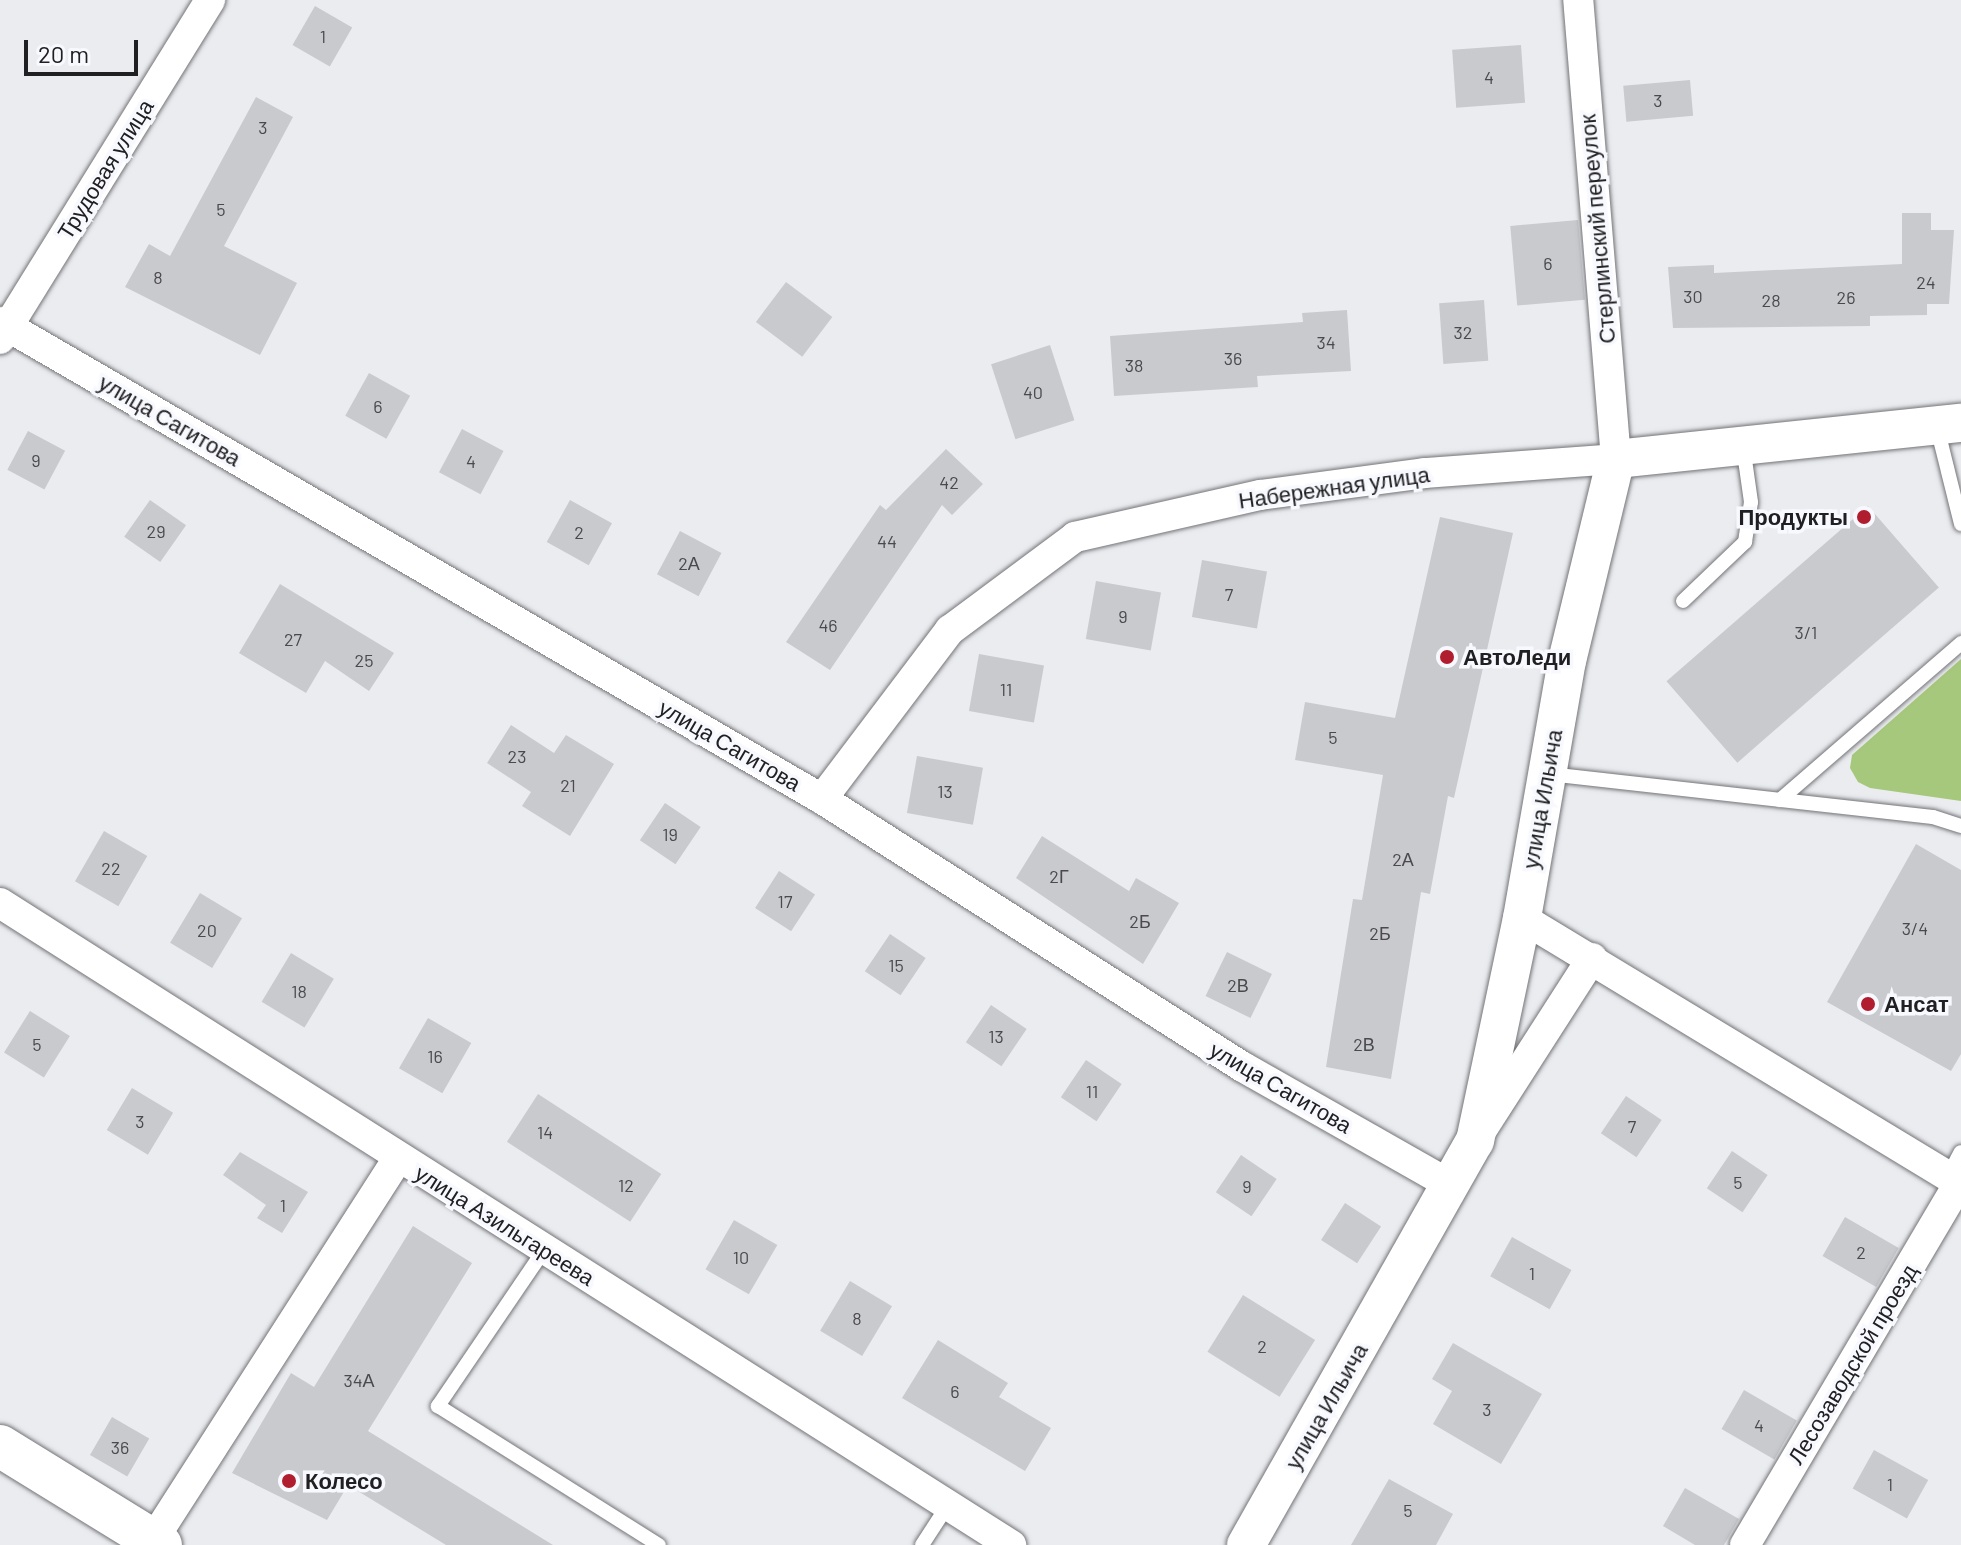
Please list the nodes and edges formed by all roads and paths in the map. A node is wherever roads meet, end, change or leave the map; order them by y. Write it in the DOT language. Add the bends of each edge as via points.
graph roads {
  1 [pos="210,0"];
  2 [pos="1578,0"];
  3 [pos="3,329"];
  4 [pos="1949,424"];
  5 [pos="1743,446"];
  6 [pos="1616,459"];
  7 [pos="1961,524"];
  8 [pos="1683,601"];
  9 [pos="1961,643"];
  10 [pos="1545,774"];
  11 [pos="822,799"];
  12 [pos="1780,800"];
  13 [pos="1961,826"];
  14 [pos="0,903"];
  15 [pos="1522,918"];
  16 [pos="1592,958"];
  17 [pos="1475,1141"];
  18 [pos="398,1158"];
  19 [pos="1957,1174"];
  20 [pos="1451,1185"];
  21 [pos="544,1250"];
  22 [pos="0,1446"];
  23 [pos="948,1505"];
  24 [pos="157,1542"];
  25 [pos="659,1545"];
  26 [pos="922,1545"];
  27 [pos="1011,1545"];
  28 [pos="1246,1545"];
  29 [pos="1745,1545"];
  1 -- 3 [label="street, Трудовая улица"];
  2 -- 6 [label="street, Стерлинский переулок"];
  3 -- 11 [label="street, улица Сагитова"];
  4 -- 5 [label="street, Набережная улица"];
  4 -- 7 [label="lane"];
  5 -- 6 [label="street, Набережная улица"];
  5 -- 8 [label="lane" via="1751,512 1745,542"];
  6 -- 10 [label="street, улица Ильича"];
  6 -- 11 [label="street, Набережная улица" via="1425,473 1260,495 1075,537 950,630"];
  9 -- 12 [label="lane"];
  10 -- 12 [label="lane"];
  10 -- 15 [label="street, улица Ильича"];
  11 -- 20 [label="street, улица Сагитова" via="1243,1067"];
  12 -- 13 [label="lane" via="1933,817"];
  14 -- 18 [label="street, улица Азильгареева"];
  15 -- 16 [label="street"];
  15 -- 17 [label="street, улица Ильича"];
  16 -- 17 [label="street, улица Ильича"];
  16 -- 19 [label="street"];
  17 -- 20 [label="street, улица Ильича"];
  18 -- 21 [label="street, улица Азильгареева"];
  18 -- 24 [label="street"];
  19 -- 29 [label="street, Лесозаводской проезд"];
  20 -- 28 [label="street, улица Ильича"];
  21 -- 23 [label="street, улица Азильгареева"];
  21 -- 25 [label="lane" via="438,1406"];
  22 -- 24 [label="main road"];
  23 -- 26 [label="lane"];
  23 -- 27 [label="street, улица Азильгареева"];
}
